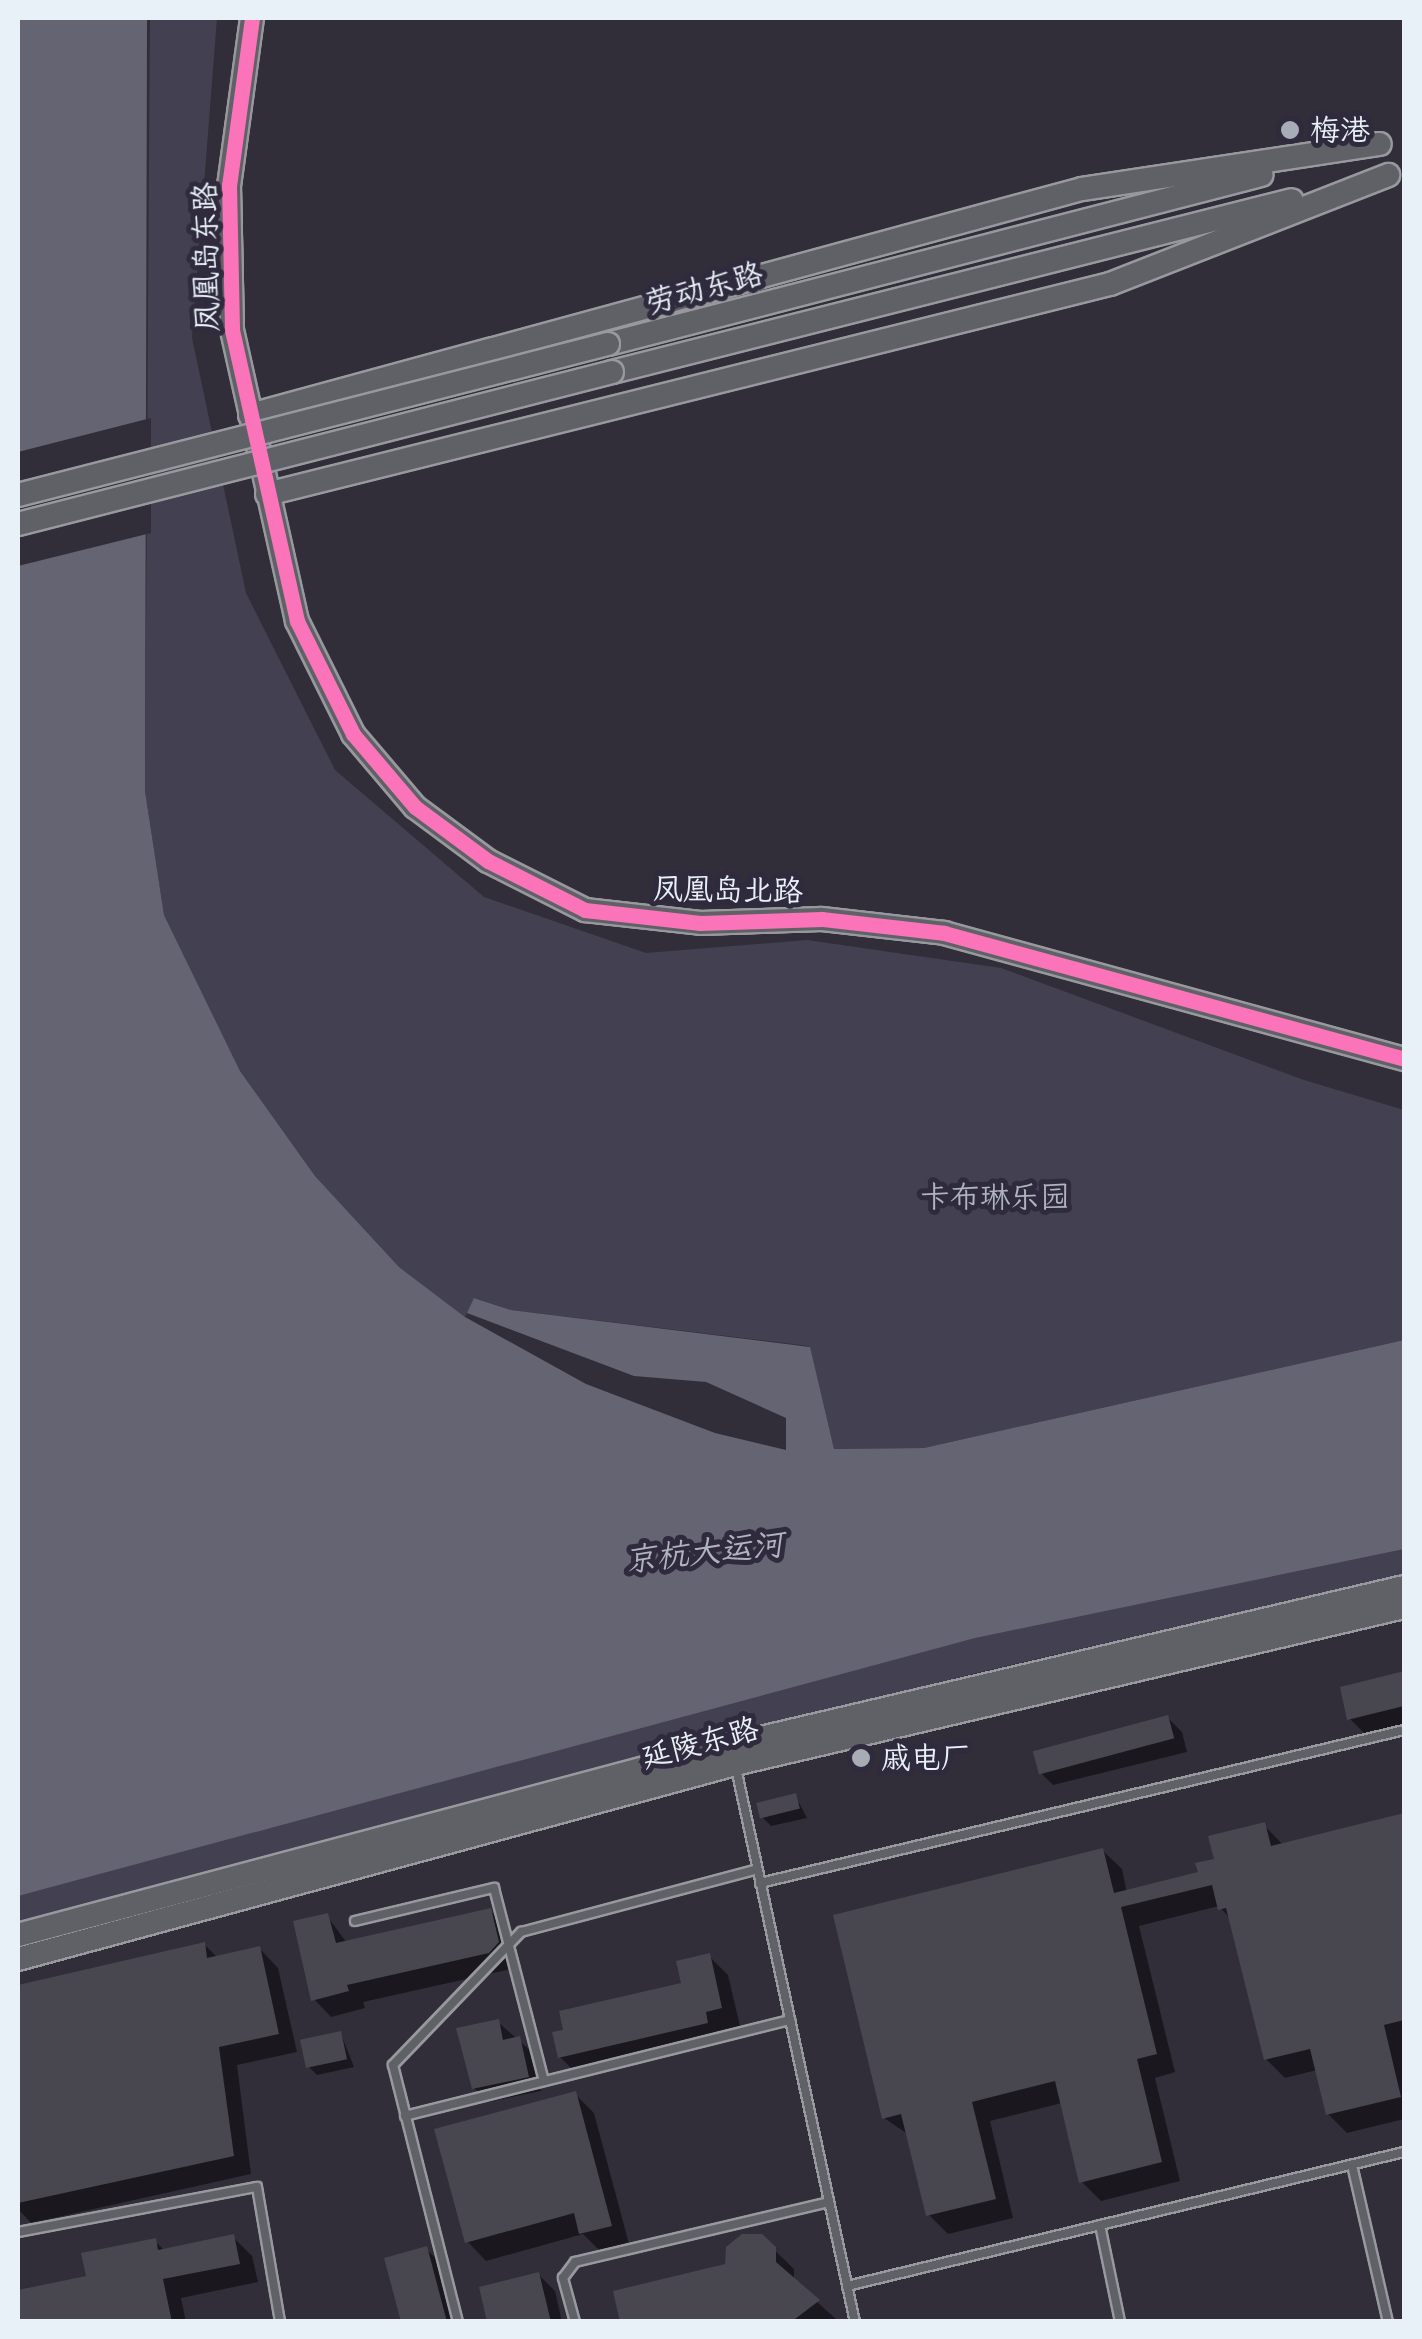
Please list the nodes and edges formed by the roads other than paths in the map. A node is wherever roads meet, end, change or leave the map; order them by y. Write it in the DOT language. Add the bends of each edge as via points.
graph roads {
  1 [pos="252,18"];
  2 [pos="1404,137"];
  3 [pos="1380,144"];
  4 [pos="1396,173"];
  5 [pos="250,415"];
  6 [pos="267,494"];
  7 [pos="18,495"];
  8 [pos="18,524"];
  9 [pos="1404,1060"];
  10 [pos="1404,1587"];
  11 [pos="1404,1607"];
  12 [pos="1404,1730"];
  13 [pos="735,1764"];
  14 [pos="757,1868"];
  15 [pos="760,1883"];
  16 [pos="356,1920"];
  17 [pos="18,1935"];
  18 [pos="509,1945"];
  19 [pos="18,1959"];
  20 [pos="790,2020"];
  21 [pos="544,2081"];
  22 [pos="404,2116"];
  23 [pos="1404,2152"];
  24 [pos="1352,2165"];
  25 [pos="829,2202"];
  26 [pos="1100,2226"];
  27 [pos="18,2232"];
  28 [pos="848,2286"];
  29 [pos="280,2322"];
  30 [pos="458,2322"];
  31 [pos="575,2322"];
  32 [pos="855,2322"];
  33 [pos="1120,2322"];
  34 [pos="1388,2322"];
  1 -- 5 [label="main road, 凤凰岛东路" via="229,185 232,330"];
  2 -- 3 [label="main road, 劳动东路"];
  3 -- 5 [label="main road" via="1082,189"];
  3 -- 7 [label="main road, 劳动东路, bridge"];
  4 -- 6 [label="main road" via="1110,284"];
  4 -- 8 [label="main road, 劳动东路, bridge"];
  5 -- 6 [label="main road, 凤凰岛东路"];
  6 -- 9 [label="main road, 凤凰岛北路" via="297,621 354,734 415,807 488,861 584,910 700,923 822,919 944,933"];
  10 -- 17 [label="main road, 延陵东路" via="732,1744"];
  11 -- 13 [label="main road, 延陵东路"];
  12 -- 15 [label="lane"];
  13 -- 14 [label="lane"];
  13 -- 19 [label="main road, 延陵东路"];
  14 -- 15 [label="lane"];
  14 -- 18 [label="lane" via="521,1932"];
  15 -- 20 [label="lane"];
  16 -- 18 [label="lane" via="494,1888"];
  18 -- 21 [label="lane"];
  18 -- 22 [label="lane" via="393,2065"];
  20 -- 21 [label="lane"];
  20 -- 25 [label="lane"];
  21 -- 22 [label="lane"];
  22 -- 30 [label="lane"];
  23 -- 24 [label="lane"];
  24 -- 26 [label="lane"];
  24 -- 34 [label="lane"];
  25 -- 28 [label="lane"];
  25 -- 31 [label="lane" via="575,2262 562,2278"];
  26 -- 28 [label="lane"];
  26 -- 33 [label="lane"];
  27 -- 29 [label="lane" via="257,2187"];
  28 -- 32 [label="lane"];
}
